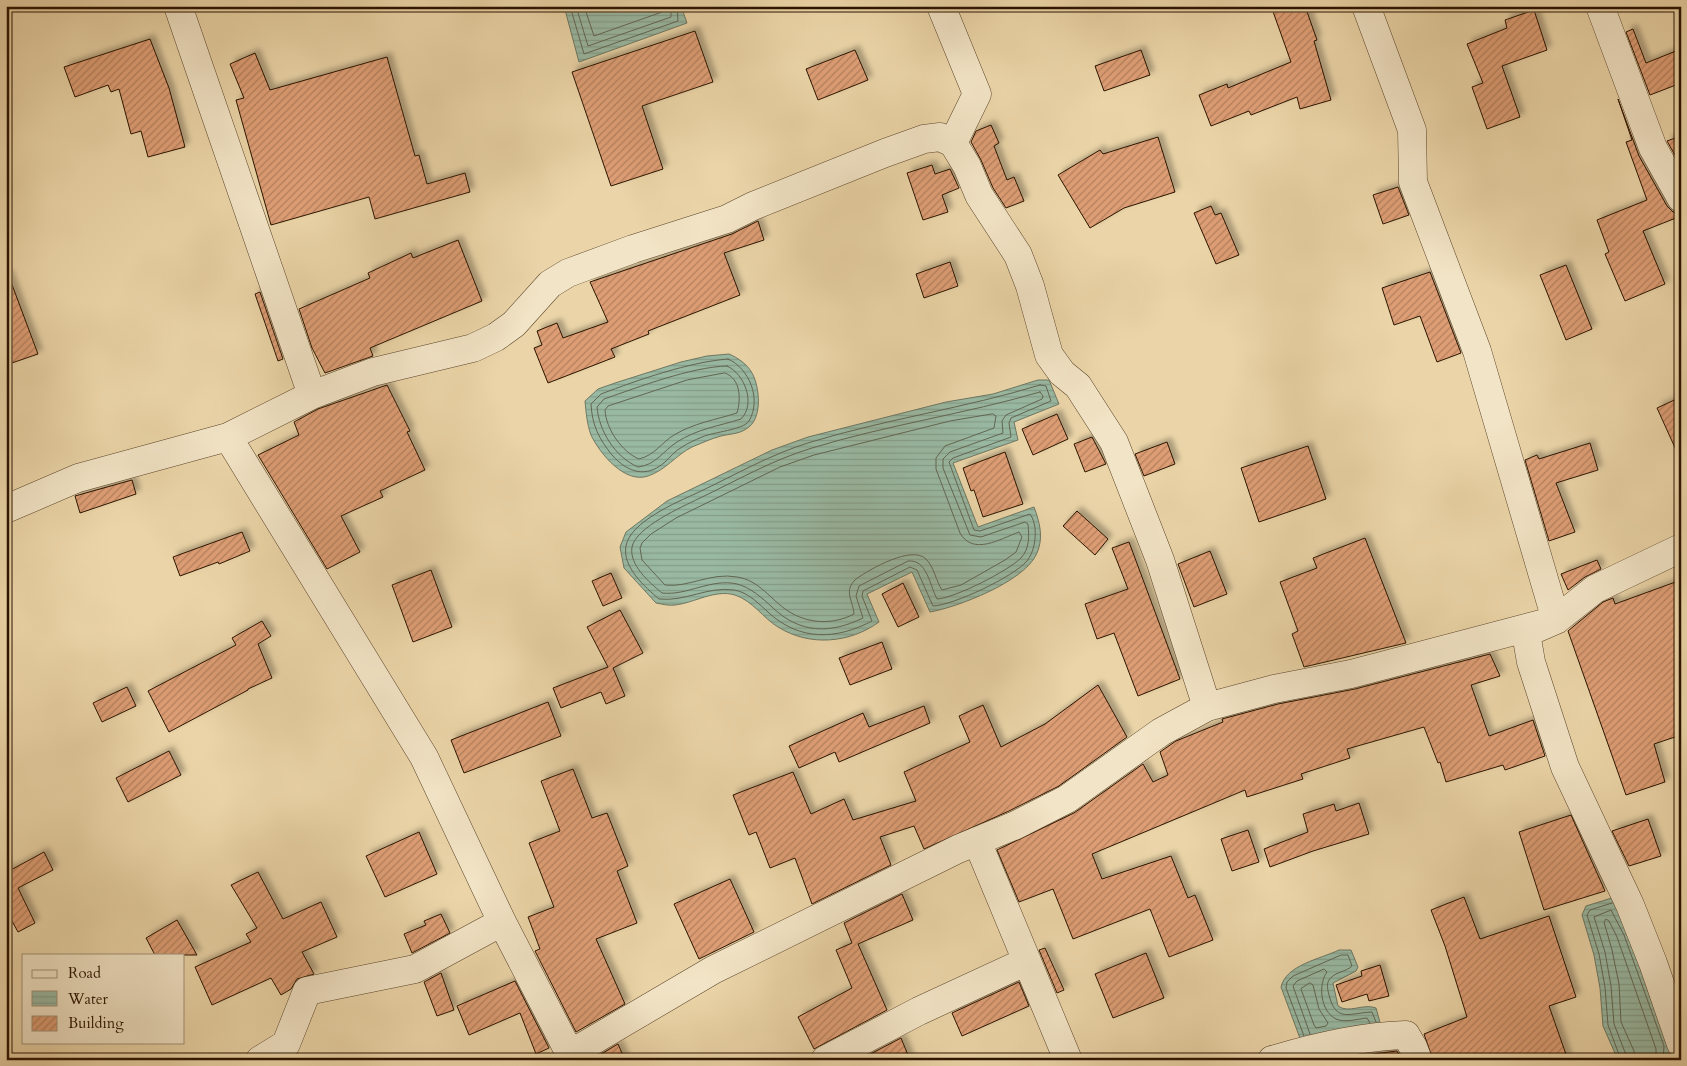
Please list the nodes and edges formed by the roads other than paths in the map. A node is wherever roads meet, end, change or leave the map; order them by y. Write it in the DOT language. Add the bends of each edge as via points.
graph roads {
  1 [pos="178,6"];
  2 [pos="941,6"];
  3 [pos="1366,6"];
  4 [pos="1600,6"];
  5 [pos="953,143"];
  6 [pos="1681,198"];
  7 [pos="312,395"];
  8 [pos="228,437"];
  9 [pos="6,509"];
  10 [pos="1681,548"];
  11 [pos="1556,620"];
  12 [pos="1207,707"];
  13 [pos="977,841"];
  14 [pos="502,922"];
  15 [pos="1027,961"];
  16 [pos="1681,1044"];
  17 [pos="571,1057"];
  18 [pos="260,1060"];
  19 [pos="825,1060"];
  20 [pos="1068,1060"];
  21 [pos="1272,1060"];
  22 [pos="1418,1060"];
  1 -- 7 [label="street"];
  2 -- 5 [label="street" via="977,94"];
  3 -- 11 [label="street" via="1412,130 1413,182 1476,351"];
  4 -- 6 [label="street" via="1653,148"];
  5 -- 7 [label="street" via="940,137 924,139 727,219 568,273 550,284 514,324 473,348 373,372"];
  5 -- 12 [label="street" via="979,196 1018,255 1049,355 1062,373 1078,386 1114,442 1160,560"];
  7 -- 8 [label="street"];
  8 -- 9 [label="street" via="78,478"];
  8 -- 14 [label="street" via="424,757"];
  10 -- 11 [label="street" via="1595,589"];
  11 -- 12 [label="street" via="1351,674 1274,689"];
  11 -- 16 [label="street" via="1526,633 1531,662 1565,767 1630,905"];
  12 -- 13 [label="street" via="1161,732 1068,799"];
  13 -- 15 [label="street"];
  13 -- 17 [label="street" via="713,970"];
  14 -- 17 [label="street"];
  14 -- 18 [label="street" via="415,969 307,992 286,1044"];
  15 -- 19 [label="street" via="919,1011"];
  15 -- 20 [label="street"];
  21 -- 22 [label="street" via="1406,1035"];
}
